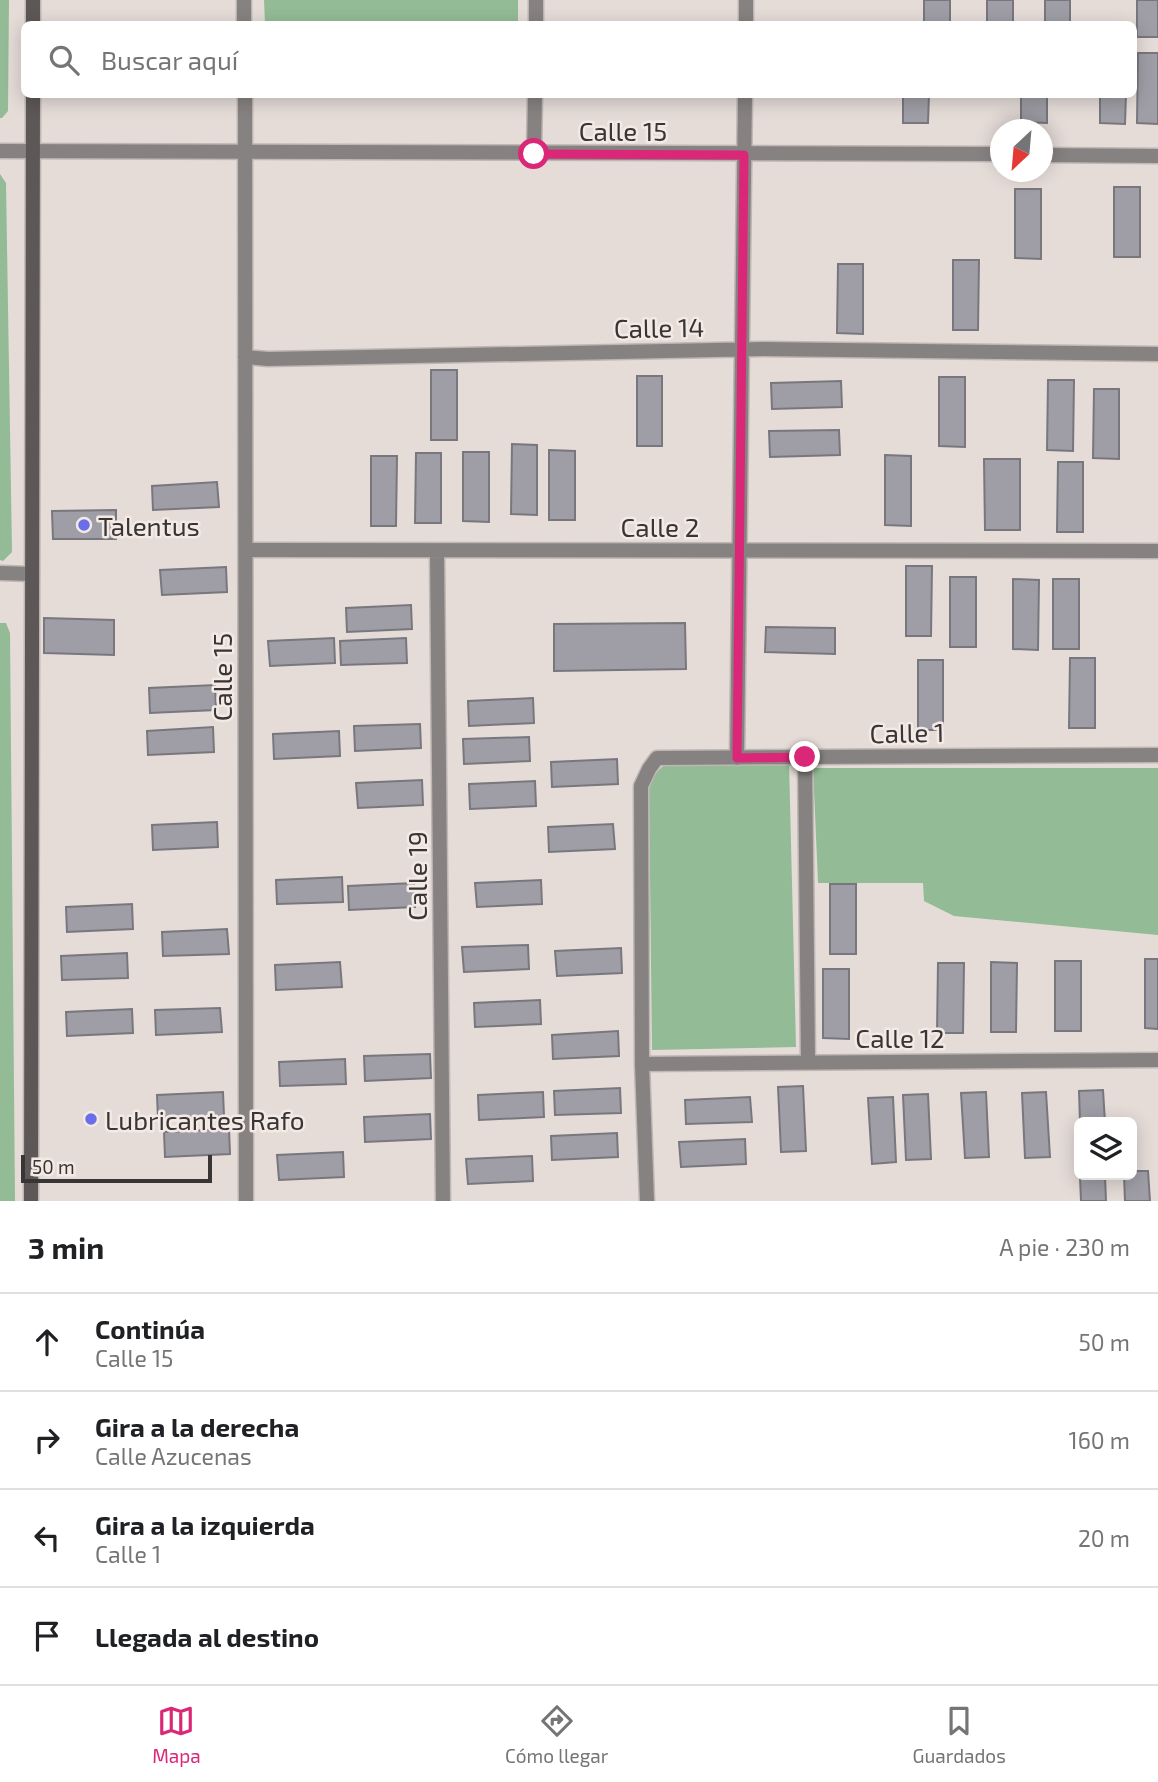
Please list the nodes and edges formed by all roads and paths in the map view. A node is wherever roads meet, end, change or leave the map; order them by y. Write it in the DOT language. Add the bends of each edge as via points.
graph roads {
  1 [pos="33,0"];
  2 [pos="244,0"];
  3 [pos="536,0"];
  4 [pos="746,0"];
  5 [pos="33,21"];
  6 [pos="244,21"];
  7 [pos="536,21"];
  8 [pos="746,21"];
  9 [pos="33,98"];
  10 [pos="245,98"];
  11 [pos="535,98"];
  12 [pos="745,98"];
  13 [pos="0,151"];
  14 [pos="33,152"];
  15 [pos="245,153"];
  16 [pos="534,154"];
  17 [pos="990,154"];
  18 [pos="744,155"];
  19 [pos="1053,155"];
  20 [pos="1158,156"];
  21 [pos="742,350"];
  22 [pos="1158,354"];
  23 [pos="245,357"];
  24 [pos="246,551"];
  25 [pos="438,551"];
  26 [pos="739,551"];
  27 [pos="1158,551"];
  28 [pos="0,573"];
  29 [pos="32,574"];
  30 [pos="1158,754"];
  31 [pos="805,757"];
  32 [pos="737,758"];
  33 [pos="1158,1060"];
  34 [pos="808,1062"];
  35 [pos="642,1064"];
  36 [pos="32,1201"];
  37 [pos="246,1201"];
  38 [pos="443,1201"];
  39 [pos="647,1201"];
  1 -- 5 [label="main road"];
  2 -- 6 [label="street"];
  3 -- 7 [label="street"];
  4 -- 8 [label="street"];
  9 -- 14 [label="main road"];
  10 -- 15 [label="street, Calle 15"];
  11 -- 16 [label="street"];
  12 -- 18 [label="street"];
  13 -- 14 [label="street, Calle 15"];
  14 -- 15 [label="street, Calle 15"];
  14 -- 29 [label="main road"];
  15 -- 16 [label="street, Calle 15"];
  15 -- 23 [label="street, Calle 15"];
  16 -- 18 [label="street, Calle 15"];
  17 -- 18 [label="street, Calle 15"];
  18 -- 21 [label="street"];
  19 -- 20 [label="street"];
  21 -- 22 [label="street, Calle 14"];
  21 -- 23 [label="street, Calle 14"];
  21 -- 26 [label="street"];
  23 -- 24 [label="street, Calle 15"];
  24 -- 25 [label="street, Calle 2"];
  24 -- 37 [label="street, Calle 15"];
  25 -- 26 [label="street, Calle 2"];
  25 -- 38 [label="street, Calle 19"];
  26 -- 27 [label="street, Calle 2"];
  26 -- 32 [label="street"];
  28 -- 29 [label="street"];
  29 -- 36 [label="main road"];
  30 -- 31 [label="street, Calle 1"];
  31 -- 32 [label="street, Calle 1"];
  31 -- 34 [label="street"];
  32 -- 35 [label="street, Calle 1" via="657,758 641,786"];
  33 -- 34 [label="street, Calle 12"];
  34 -- 35 [label="street, Calle 12"];
  35 -- 39 [label="street"];
}
